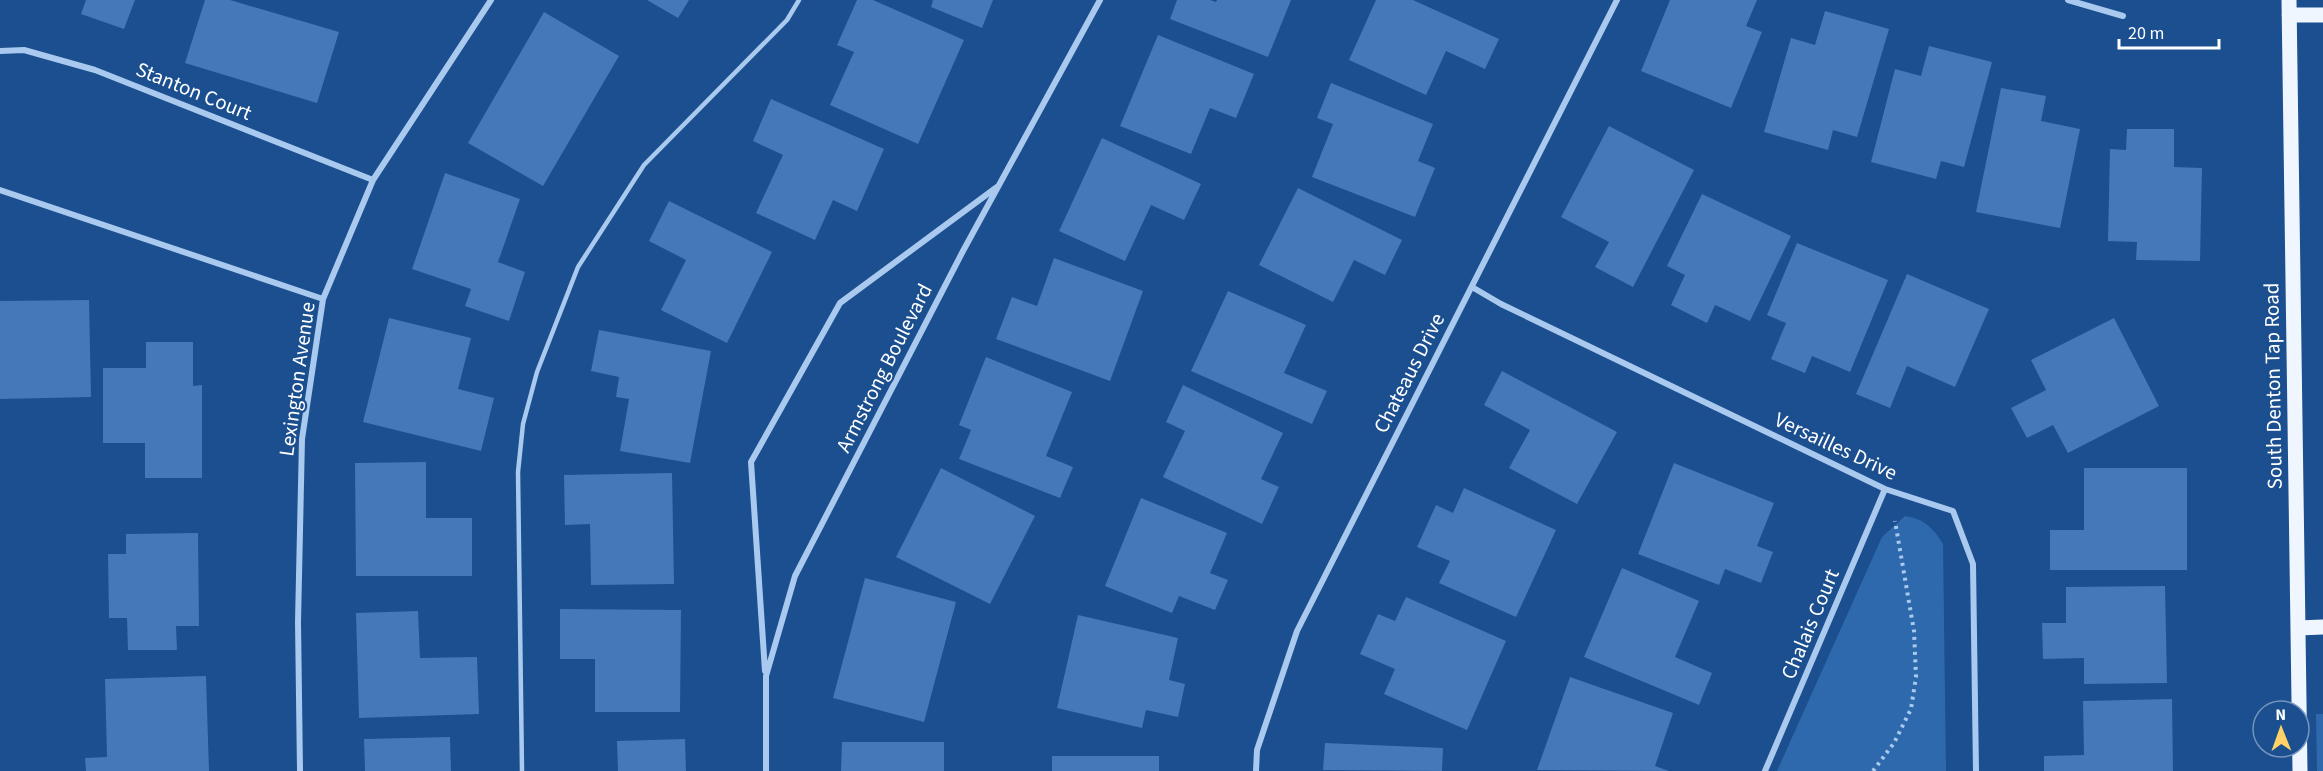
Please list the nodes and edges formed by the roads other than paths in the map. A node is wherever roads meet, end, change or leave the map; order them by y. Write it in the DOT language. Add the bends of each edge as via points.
graph roads {
  1 [pos="491,0"];
  2 [pos="799,0"];
  3 [pos="1100,0"];
  4 [pos="1617,0"];
  5 [pos="2068,0"];
  6 [pos="2289,7"];
  7 [pos="2323,15"];
  8 [pos="2123,16"];
  9 [pos="0,51"];
  10 [pos="372,180"];
  11 [pos="999,185"];
  12 [pos="0,190"];
  13 [pos="1472,287"];
  14 [pos="323,298"];
  15 [pos="1885,489"];
  16 [pos="2323,627"];
  17 [pos="2298,628"];
  18 [pos="766,676"];
  19 [pos="300,771"];
  20 [pos="522,771"];
  21 [pos="766,771"];
  22 [pos="1256,771"];
  23 [pos="1765,771"];
  24 [pos="1976,771"];
  25 [pos="2300,771"];
  1 -- 10 [label="street, Lexington Avenue"];
  2 -- 20 [label="lane" via="787,20 644,165 578,267 537,372 524,424 518,472"];
  3 -- 11 [label="street, Armstrong Boulevard"];
  4 -- 13 [label="street, Chateaus Drive"];
  5 -- 8 [label="street"];
  6 -- 7 [label="main road"];
  6 -- 17 [label="main road, South Denton Tap Road"];
  9 -- 10 [label="street, Stanton Court" via="24,50 95,70"];
  10 -- 14 [label="street, Lexington Avenue"];
  11 -- 18 [label="street, Armstrong Boulevard" via="795,576"];
  11 -- 18 [label="street" via="840,303 751,462"];
  12 -- 14 [label="street"];
  13 -- 15 [label="street, Versailles Drive"];
  13 -- 22 [label="street, Chateaus Drive" via="1297,631 1257,750"];
  14 -- 19 [label="street, Lexington Avenue" via="302,439"];
  15 -- 23 [label="street, Chalais Court"];
  15 -- 24 [label="street, Versailles Drive" via="1953,511 1973,564"];
  16 -- 17 [label="main road"];
  17 -- 25 [label="main road, South Denton Tap Road"];
  18 -- 21 [label="street, Armstrong Boulevard"];
}
